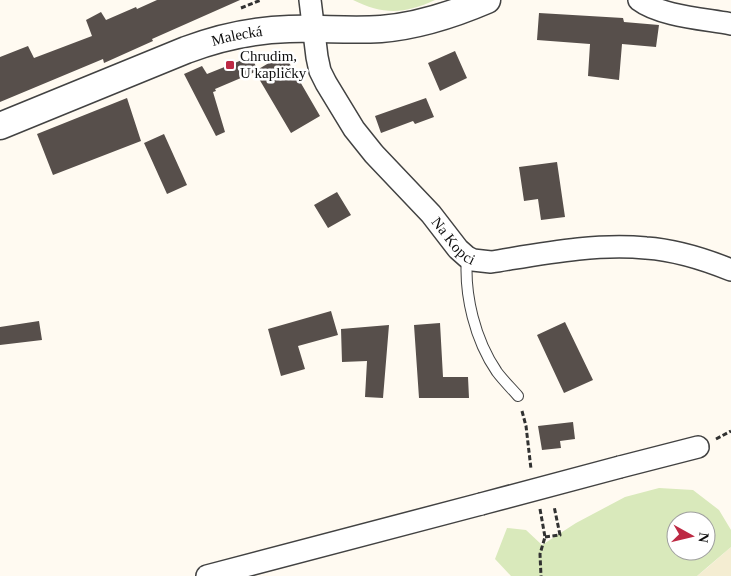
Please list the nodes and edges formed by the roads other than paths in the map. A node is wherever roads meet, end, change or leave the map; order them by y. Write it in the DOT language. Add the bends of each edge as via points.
graph roads {
  1 [pos="310,0"];
  2 [pos="639,0"];
  3 [pos="472,3"];
  4 [pos="731,24"];
  5 [pos="313,29"];
  6 [pos="0,126"];
  7 [pos="467,256"];
  8 [pos="731,270"];
  9 [pos="518,396"];
  10 [pos="698,447"];
  11 [pos="207,576"];
  1 -- 5 [label="street, Na Kopci"];
  2 -- 4 [label="street" via="665,12"];
  3 -- 5 [label="street, Malecká" via="427,22 362,30"];
  5 -- 6 [label="street, Malecká" via="263,30 217,39"];
  5 -- 7 [label="street, Na Kopci" via="320,71 354,130"];
  7 -- 8 [label="street, Na Kopci" via="491,262 598,248 647,248 684,255"];
  7 -- 9 [label="lane" via="468,296 476,325 490,360"];
  10 -- 11 [label="street, bridge"];
}
